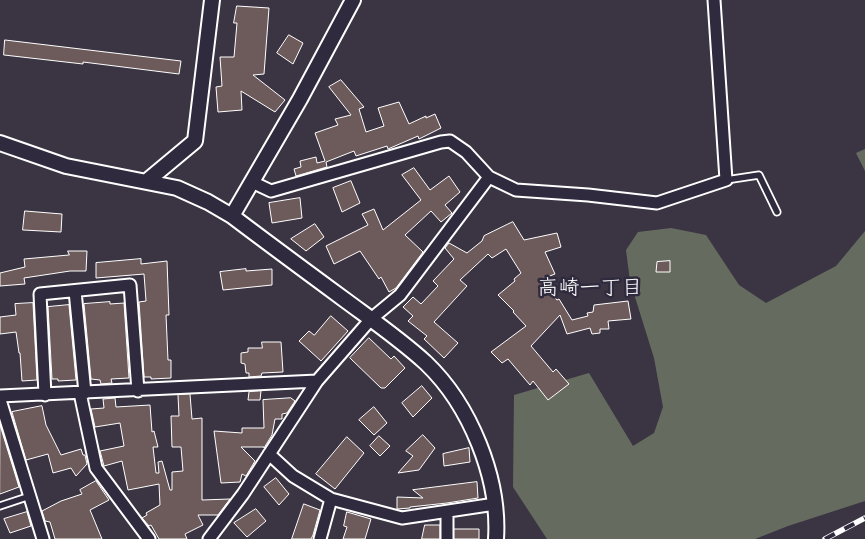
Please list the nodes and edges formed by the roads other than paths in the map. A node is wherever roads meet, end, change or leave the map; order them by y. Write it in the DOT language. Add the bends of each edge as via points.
graph roads {
  1 [pos="212,0"];
  2 [pos="353,0"];
  3 [pos="714,0"];
  4 [pos="0,143"];
  5 [pos="489,176"];
  6 [pos="726,180"];
  7 [pos="147,181"];
  8 [pos="252,182"];
  9 [pos="777,212"];
  10 [pos="232,216"];
  11 [pos="75,290"];
  12 [pos="371,319"];
  13 [pos="317,381"];
  14 [pos="138,391"];
  15 [pos="82,393"];
  16 [pos="45,395"];
  17 [pos="0,398"];
  18 [pos="270,454"];
  19 [pos="30,496"];
  20 [pos="332,499"];
  21 [pos="494,504"];
  22 [pos="0,506"];
  23 [pos="447,512"];
  24 [pos="43,539"];
  25 [pos="149,539"];
  26 [pos="210,539"];
  27 [pos="320,539"];
  28 [pos="447,539"];
  29 [pos="496,539"];
  1 -- 7 [label="street" via="195,141"];
  2 -- 8 [label="street"];
  3 -- 6 [label="street"];
  4 -- 7 [label="street" via="66,166"];
  5 -- 6 [label="street" via="516,190 656,203"];
  5 -- 8 [label="street" via="450,141 271,191"];
  5 -- 12 [label="street" via="400,295"];
  6 -- 9 [label="lane" via="758,175"];
  7 -- 10 [label="street" via="177,188"];
  8 -- 10 [label="street"];
  10 -- 12 [label="street"];
  11 -- 14 [label="street" via="130,284"];
  11 -- 15 [label="street"];
  11 -- 16 [label="street" via="40,294"];
  12 -- 13 [label="street"];
  12 -- 21 [label="street" via="426,364 452,394 482,452"];
  13 -- 14 [label="street"];
  13 -- 18 [label="street"];
  14 -- 15 [label="street"];
  15 -- 16 [label="street"];
  15 -- 25 [label="street" via="96,468"];
  16 -- 17 [label="street"];
  17 -- 19 [label="street"];
  18 -- 20 [label="street" via="293,476"];
  18 -- 26 [label="street"];
  19 -- 22 [label="lane"];
  19 -- 24 [label="street"];
  20 -- 23 [label="street" via="402,518"];
  20 -- 27 [label="street"];
  21 -- 23 [label="street"];
  21 -- 29 [label="street"];
  23 -- 28 [label="street"];
}
